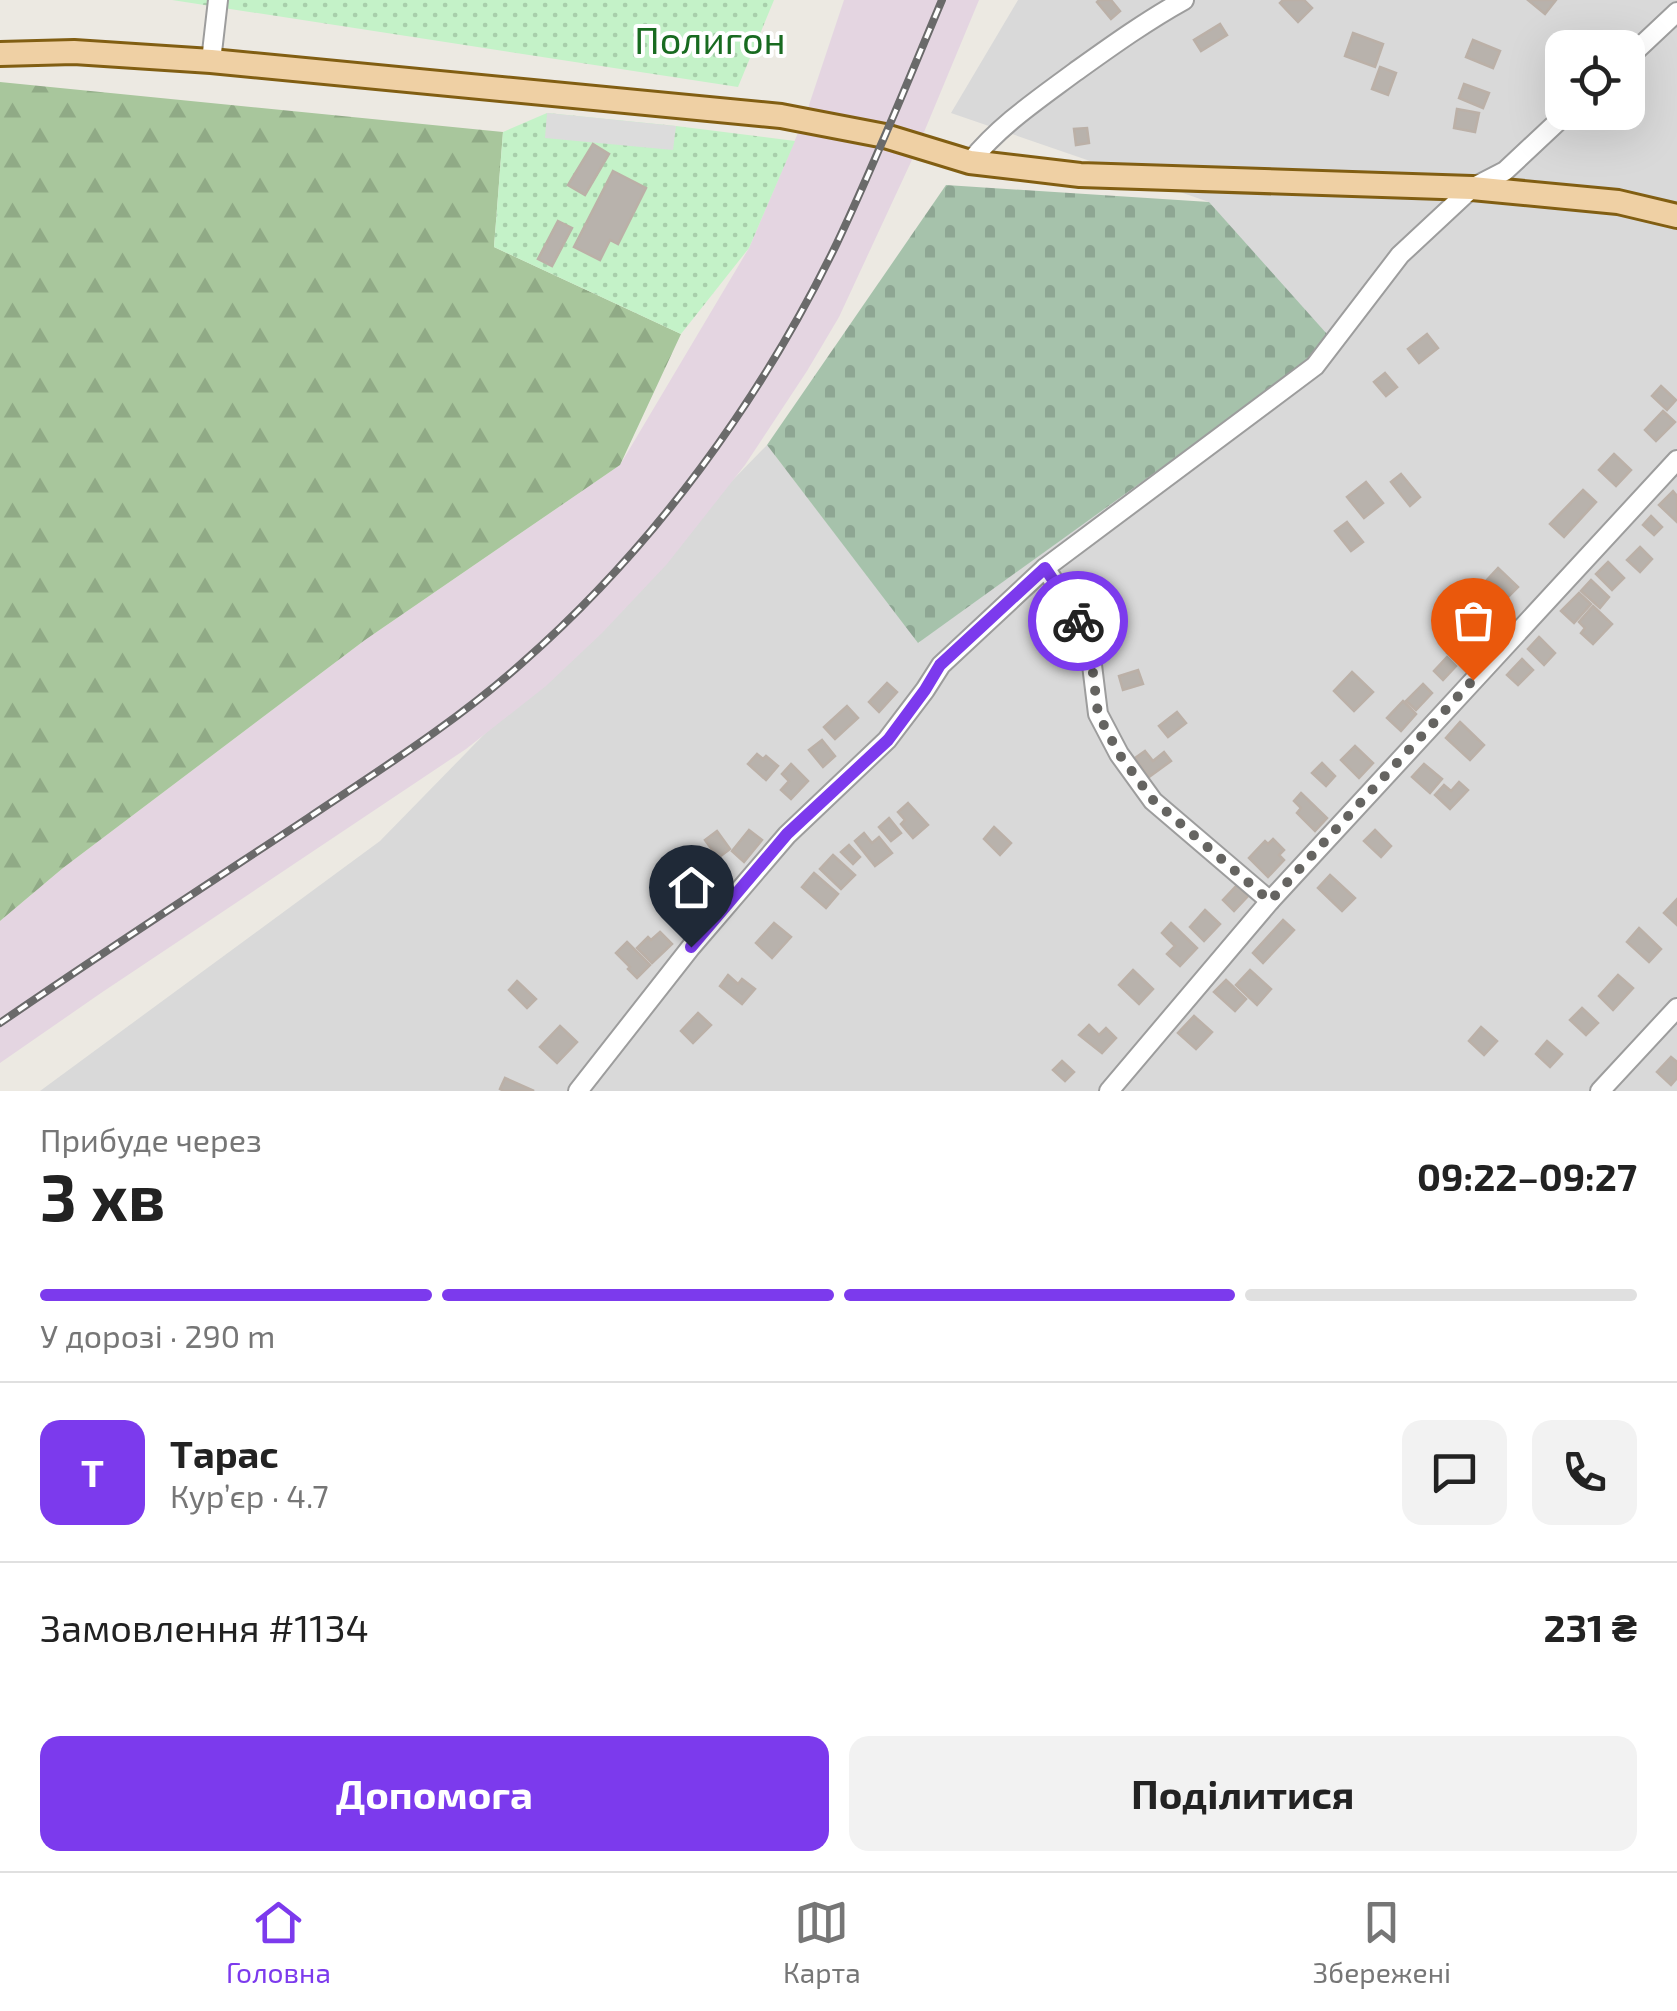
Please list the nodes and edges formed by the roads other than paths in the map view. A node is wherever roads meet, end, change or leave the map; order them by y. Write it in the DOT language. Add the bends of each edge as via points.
graph roads {
  1 [pos="218,0"];
  2 [pos="1184,0"];
  3 [pos="1677,12"];
  4 [pos="1645,42"];
  5 [pos="0,54"];
  6 [pos="211,61"];
  7 [pos="1549,130"];
  8 [pos="970,162"];
  9 [pos="1472,188"];
  10 [pos="1677,216"];
  11 [pos="1677,460"];
  12 [pos="1045,568"];
  13 [pos="1270,901"];
  14 [pos="1677,1008"];
  15 [pos="578,1091"];
  16 [pos="1109,1091"];
  17 [pos="1600,1091"];
  1 -- 6 [label="street"];
  2 -- 8 [label="street" via="1039,98"];
  3 -- 4 [label="street"];
  5 -- 6 [label="main road"];
  6 -- 8 [label="main road" via="781,116 885,136"];
  7 -- 9 [label="street" via="1505,171"];
  8 -- 9 [label="main road" via="1080,175"];
  9 -- 10 [label="main road" via="1618,202"];
  9 -- 12 [label="street" via="1400,255 1316,366"];
  11 -- 13 [label="street"];
  12 -- 13 [label="street" via="1076,614 1098,714 1119,754 1153,800"];
  12 -- 15 [label="street" via="940,665 888,740 787,834"];
  13 -- 16 [label="street"];
  14 -- 17 [label="street"];
}
